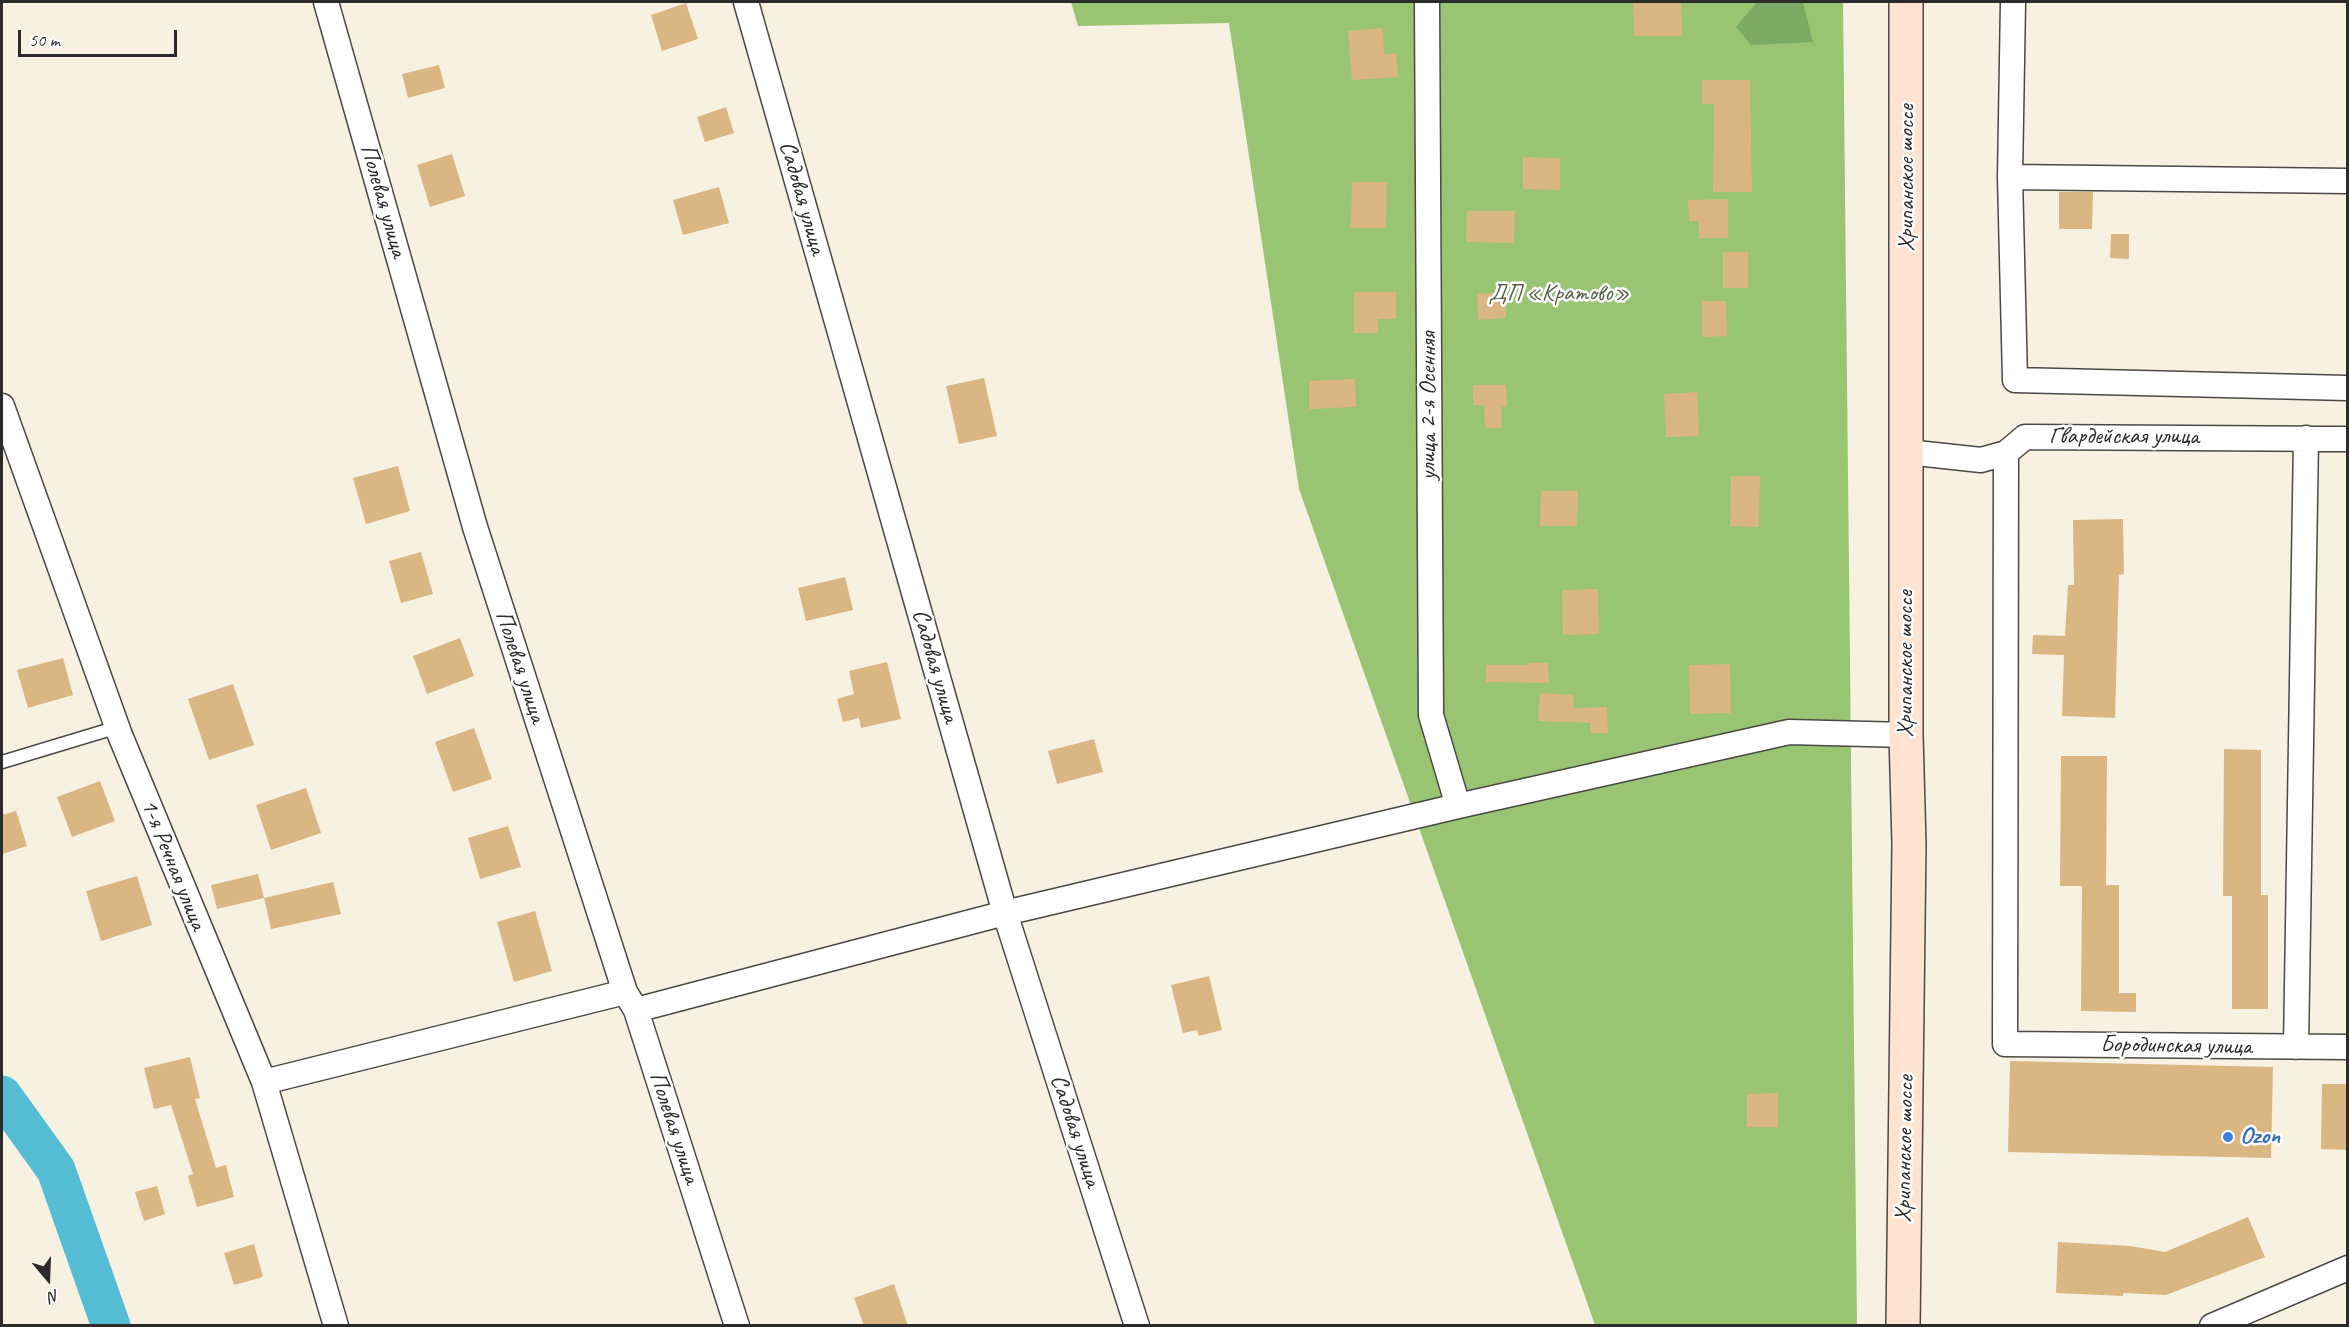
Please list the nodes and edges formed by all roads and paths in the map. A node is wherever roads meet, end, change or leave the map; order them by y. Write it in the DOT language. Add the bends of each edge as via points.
graph roads {
  1 [pos="327,2"];
  2 [pos="746,2"];
  3 [pos="1427,2"];
  4 [pos="1906,2"];
  5 [pos="2013,2"];
  6 [pos="2010,177"];
  7 [pos="2348,181"];
  8 [pos="2348,388"];
  9 [pos="2,406"];
  10 [pos="2306,438"];
  11 [pos="2348,440"];
  12 [pos="1907,452"];
  13 [pos="2006,453"];
  14 [pos="118,727"];
  15 [pos="1906,735"];
  16 [pos="2,762"];
  17 [pos="1458,806"];
  18 [pos="1005,913"];
  19 [pos="630,1001"];
  20 [pos="2296,1047"];
  21 [pos="2348,1047"];
  22 [pos="264,1082"];
  23 [pos="2348,1268"];
  24 [pos="336,1326"];
  25 [pos="737,1326"];
  26 [pos="1137,1326"];
  27 [pos="1903,1326"];
  28 [pos="2212,1326"];
  1 -- 19 [label="street, Полевая улица" via="475,527"];
  2 -- 18 [label="street, Садовая улица"];
  3 -- 17 [label="street, улица 2-я Осенняя" via="1431,714"];
  4 -- 12 [label="main road, Хрипанское шоссе"];
  5 -- 6 [label="street"];
  6 -- 7 [label="street"];
  6 -- 8 [label="street" via="2015,380"];
  9 -- 14 [label="street, 1-я Речная улица"];
  10 -- 11 [label="street, Гвардейская улица"];
  10 -- 13 [label="street, Гвардейская улица" via="2025,437"];
  10 -- 20 [label="street"];
  12 -- 13 [label="street, Гвардейская улица" via="1981,460"];
  12 -- 15 [label="main road, Хрипанское шоссе"];
  13 -- 20 [label="street, Бородинская улица" via="2005,1044"];
  14 -- 16 [label="lane"];
  14 -- 22 [label="street, 1-я Речная улица"];
  15 -- 17 [label="street" via="1789,732"];
  15 -- 27 [label="main road, Хрипанское шоссе" via="1909,856"];
  17 -- 18 [label="street"];
  18 -- 19 [label="street"];
  18 -- 26 [label="street, Садовая улица"];
  19 -- 22 [label="street"];
  19 -- 25 [label="street, Полевая улица"];
  20 -- 21 [label="street, Бородинская улица"];
  22 -- 24 [label="street, 1-я Речная улица"];
  23 -- 28 [label="street"];
}
